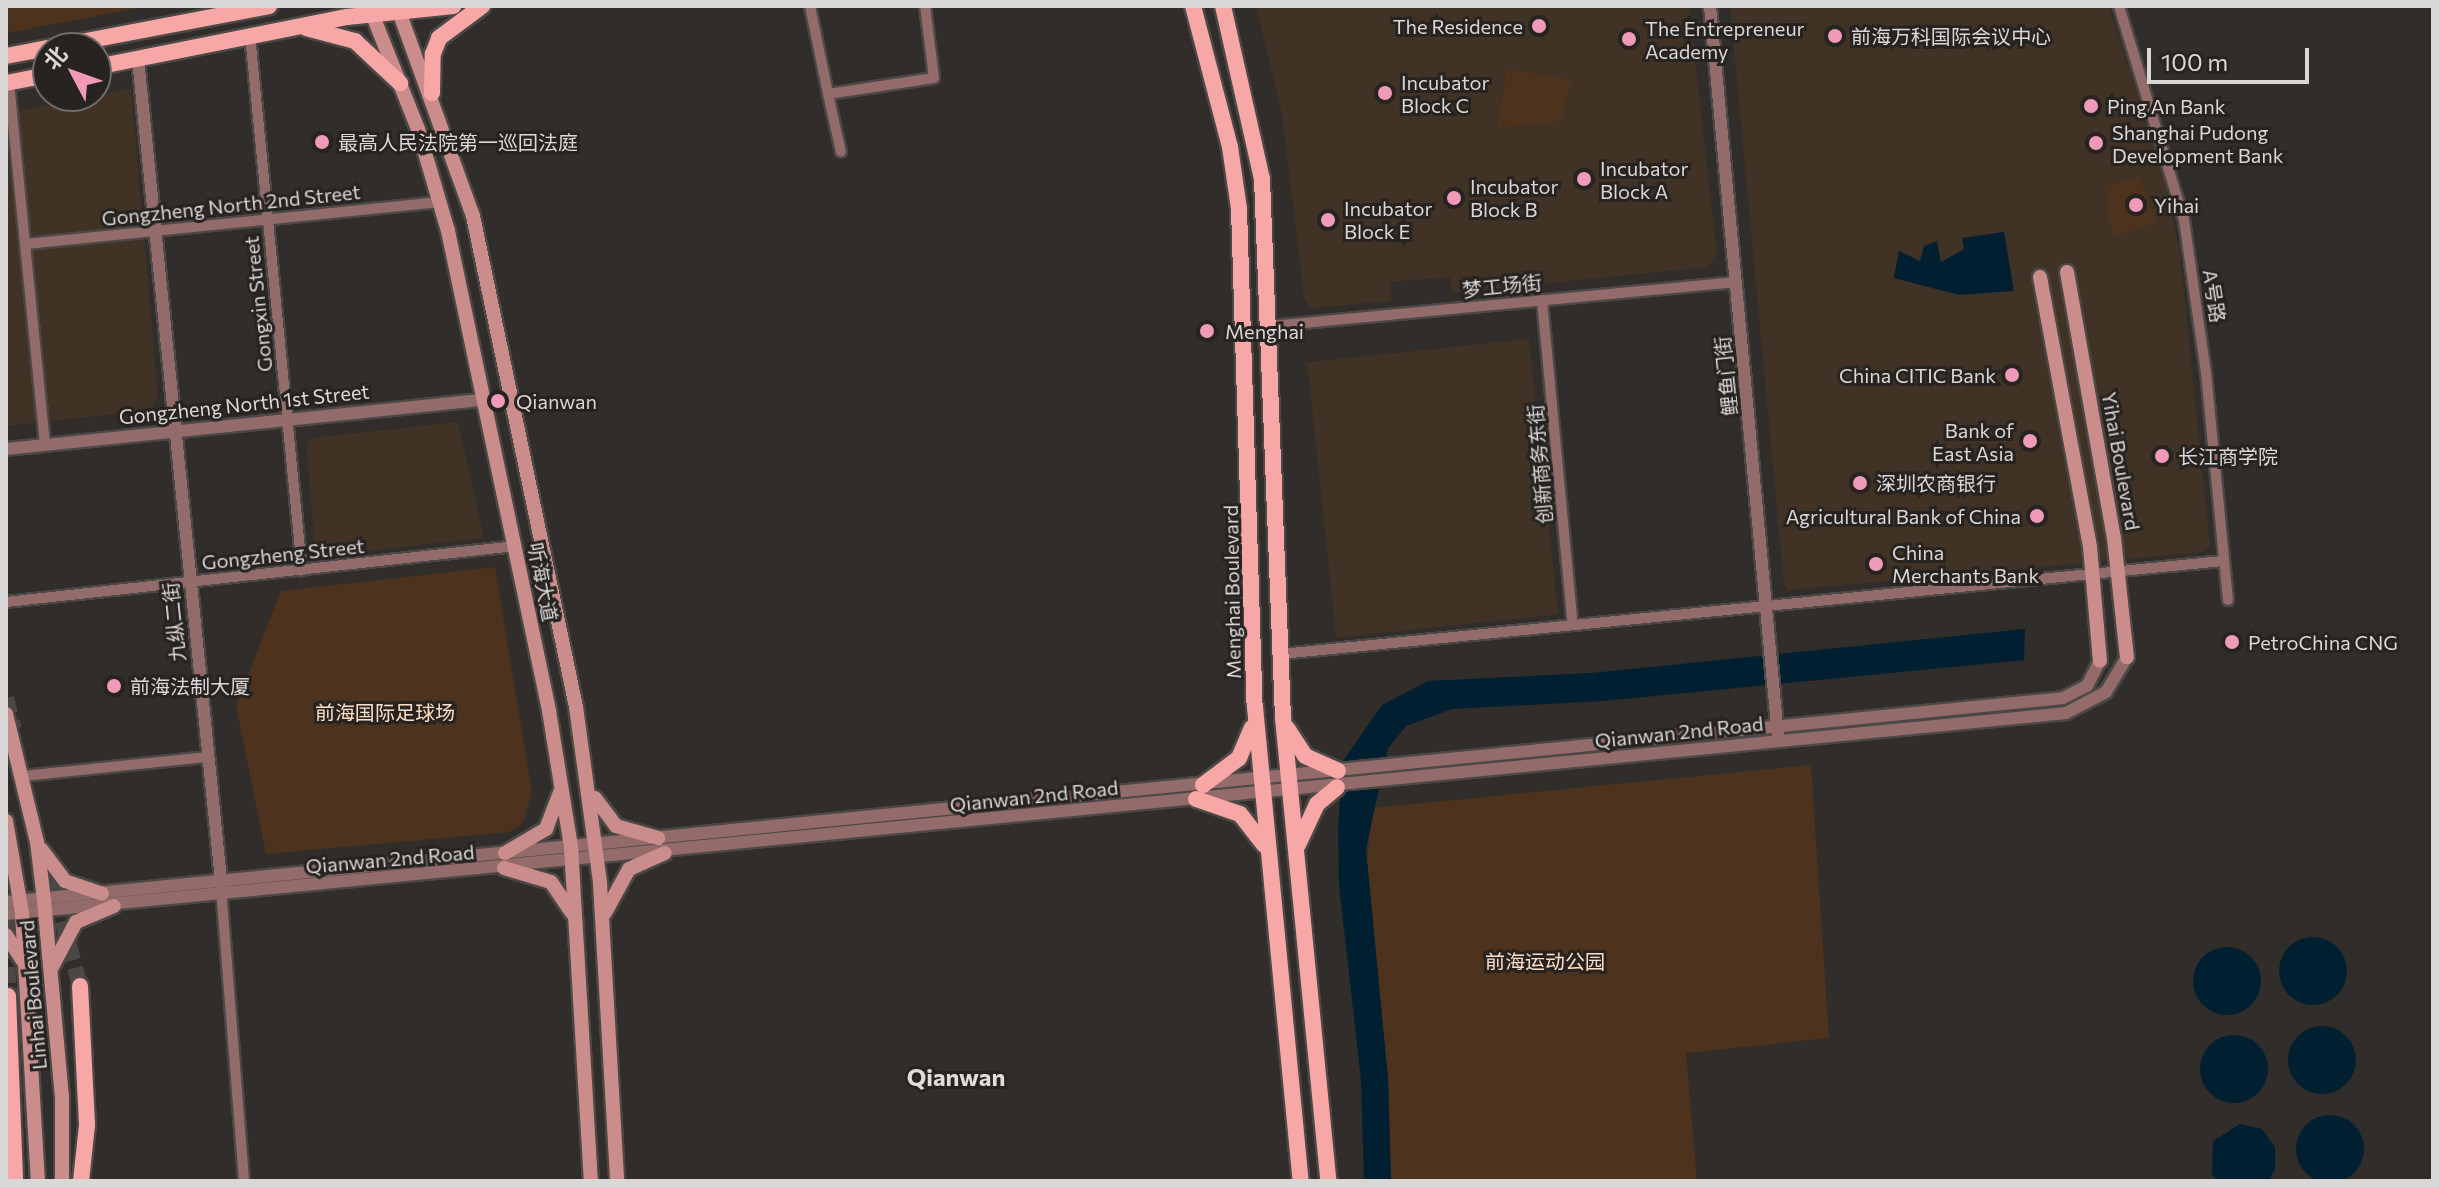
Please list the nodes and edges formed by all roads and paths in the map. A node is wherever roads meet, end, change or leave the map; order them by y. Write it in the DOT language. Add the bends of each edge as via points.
graph roads {
  1 [pos="269,6"];
  2 [pos="453,6"];
  3 [pos="482,6"];
  4 [pos="810,6"];
  5 [pos="925,6"];
  6 [pos="1193,6"];
  7 [pos="1710,6"];
  8 [pos="2119,6"];
  9 [pos="398,8"];
  10 [pos="1225,8"];
  11 [pos="371,10"];
  12 [pos="292,27"];
  13 [pos="250,35"];
  14 [pos="112,36"];
  15 [pos="32,51"];
  16 [pos="6,56"];
  17 [pos="138,59"];
  18 [pos="112,64"];
  19 [pos="32,78"];
  20 [pos="8,83"];
  21 [pos="400,83"];
  22 [pos="432,93"];
  23 [pos="828,94"];
  24 [pos="841,152"];
  25 [pos="440,202"];
  26 [pos="268,220"];
  27 [pos="154,231"];
  28 [pos="26,244"];
  29 [pos="2067,272"];
  30 [pos="2040,277"];
  31 [pos="1737,282"];
  32 [pos="1542,300"];
  33 [pos="1271,326"];
  34 [pos="486,399"];
  35 [pos="287,420"];
  36 [pos="175,431"];
  37 [pos="45,445"];
  38 [pos="6,449"];
  39 [pos="516,546"];
  40 [pos="2223,561"];
  41 [pos="302,570"];
  42 [pos="2118,572"];
  43 [pos="2093,574"];
  44 [pos="190,582"];
  45 [pos="2228,600"];
  46 [pos="6,602"];
  47 [pos="1766,606"];
  48 [pos="1573,625"];
  49 [pos="1281,654"];
  50 [pos="2127,657"];
  51 [pos="2100,661"];
  52 [pos="1255,707"];
  53 [pos="6,714"];
  54 [pos="1283,718"];
  55 [pos="1778,736"];
  56 [pos="208,757"];
  57 [pos="23,776"];
  58 [pos="1338,779"];
  59 [pos="1288,783"];
  60 [pos="589,784"];
  61 [pos="562,785"];
  62 [pos="1261,786"];
  63 [pos="1200,792"];
  64 [pos="6,821"];
  65 [pos="658,838"];
  66 [pos="37,842"];
  67 [pos="11,848"];
  68 [pos="597,852"];
  69 [pos="665,853"];
  70 [pos="571,854"];
  71 [pos="1267,854"];
  72 [pos="504,861"];
  73 [pos="1296,866"];
  74 [pos="6,871"];
  75 [pos="221,880"];
  76 [pos="102,894"];
  77 [pos="222,896"];
  78 [pos="16,905"];
  79 [pos="45,906"];
  80 [pos="114,906"];
  81 [pos="6,914"];
  82 [pos="575,920"];
  83 [pos="602,921"];
  84 [pos="6,935"];
  85 [pos="25,968"];
  86 [pos="50,971"];
  87 [pos="80,986"];
  88 [pos="8,996"];
  89 [pos="15,1181"];
  90 [pos="38,1181"];
  91 [pos="62,1181"];
  92 [pos="81,1181"];
  93 [pos="244,1181"];
  94 [pos="591,1181"];
  95 [pos="617,1181"];
  96 [pos="1301,1181"];
  97 [pos="1328,1181"];
  1 -- 14 [label="main road"];
  2 -- 9 [label="main road"];
  3 -- 22 [label="main road" via="439,38"];
  4 -- 23 [label="street"];
  5 -- 23 [label="street" via="934,78"];
  6 -- 52 [label="main road, Menghai Boulevard" via="1230,147 1239,209"];
  7 -- 31 [label="street, 鲤鱼门街"];
  8 -- 40 [label="street, A号路" via="2184,220 2206,372"];
  9 -- 11 [label="main road"];
  9 -- 22 [label="main road, 听海大道"];
  10 -- 33 [label="main road" via="1260,165"];
  11 -- 12 [label="main road"];
  11 -- 21 [label="main road, 听海大道"];
  12 -- 13 [label="main road"];
  12 -- 21 [label="main road" via="355,41"];
  13 -- 17 [label="main road"];
  13 -- 26 [label="street, Gongxin Street"];
  15 -- 16 [label="main road"];
  17 -- 18 [label="main road"];
  17 -- 27 [label="street, 九纵二街"];
  19 -- 20 [label="main road"];
  20 -- 28 [label="street"];
  21 -- 25 [label="main road, 听海大道"];
  22 -- 60 [label="main road, 听海大道" via="483,257"];
  23 -- 24 [label="street"];
  25 -- 26 [label="street, Gongzheng North 2nd Street"];
  25 -- 34 [label="main road, 听海大道"];
  26 -- 27 [label="street, Gongzheng North 2nd Street"];
  26 -- 35 [label="street, Gongxin Street"];
  27 -- 28 [label="street, Gongzheng North 2nd Street"];
  27 -- 36 [label="street, 九纵二街"];
  28 -- 37 [label="street"];
  29 -- 42 [label="main road, Yihai Boulevard"];
  30 -- 43 [label="main road"];
  31 -- 32 [label="street, 梦工场街"];
  31 -- 47 [label="street, 鲤鱼门街"];
  32 -- 33 [label="street, 梦工场街"];
  32 -- 48 [label="street, 创新商务东街"];
  33 -- 49 [label="main road"];
  34 -- 35 [label="street, Gongzheng North 1st Street"];
  34 -- 39 [label="main road, 听海大道"];
  35 -- 36 [label="street, Gongzheng North 1st Street"];
  35 -- 41 [label="street, Gongxin Street"];
  36 -- 37 [label="street, Gongzheng North 1st Street"];
  36 -- 44 [label="street, 九纵二街"];
  37 -- 38 [label="street, Gongzheng North 1st Street"];
  39 -- 41 [label="street, Gongzheng Street"];
  39 -- 61 [label="main road, 听海大道"];
  40 -- 42 [label="street"];
  40 -- 45 [label="street, A号路"];
  41 -- 44 [label="street, Gongzheng Street"];
  42 -- 43 [label="street"];
  42 -- 50 [label="main road, Yihai Boulevard"];
  43 -- 47 [label="street"];
  43 -- 51 [label="main road"];
  44 -- 46 [label="street, Gongzheng Street"];
  44 -- 56 [label="street, 九纵二街"];
  47 -- 48 [label="street"];
  47 -- 55 [label="street, 鲤鱼门街"];
  48 -- 49 [label="street"];
  49 -- 54 [label="main road"];
  50 -- 55 [label="street, Qianwan 2nd Road" via="2106,692 2066,713"];
  51 -- 55 [label="street, Qianwan 2nd Road" via="2087,686 2063,698"];
  52 -- 62 [label="main road, Menghai Boulevard"];
  52 -- 63 [label="main road" via="1239,758"];
  53 -- 57 [label="main road, Linhai Boulevard"];
  54 -- 58 [label="main road" via="1305,756"];
  54 -- 59 [label="main road"];
  55 -- 58 [label="street, Qianwan 2nd Road" via="1388,767"];
  55 -- 58 [label="street, Qianwan 2nd Road" via="1385,782"];
  56 -- 57 [label="street"];
  56 -- 75 [label="street, 九纵二街"];
  57 -- 66 [label="main road, Linhai Boulevard"];
  58 -- 59 [label="street, Qianwan 2nd Road"];
  58 -- 73 [label="main road" via="1309,816"];
  59 -- 62 [label="street, Qianwan 2nd Road"];
  59 -- 73 [label="main road"];
  60 -- 65 [label="main road" via="601,811 616,826"];
  60 -- 68 [label="main road, 听海大道"];
  61 -- 70 [label="main road, 听海大道"];
  61 -- 72 [label="main road" via="546,829"];
  62 -- 63 [label="street, Qianwan 2nd Road"];
  62 -- 71 [label="main road, Menghai Boulevard"];
  63 -- 65 [label="street, Qianwan 2nd Road"];
  63 -- 69 [label="street, Qianwan 2nd Road"];
  63 -- 71 [label="main road" via="1240,814"];
  64 -- 67 [label="main road, Linhai Boulevard"];
  65 -- 68 [label="street, Qianwan 2nd Road"];
  66 -- 76 [label="main road" via="65,881"];
  66 -- 79 [label="main road, Linhai Boulevard"];
  67 -- 74 [label="main road"];
  67 -- 78 [label="main road, Linhai Boulevard"];
  68 -- 69 [label="street, Qianwan 2nd Road"];
  68 -- 70 [label="street, Qianwan 2nd Road"];
  68 -- 83 [label="main road, 听海大道"];
  69 -- 83 [label="main road" via="638,862 621,877"];
  70 -- 72 [label="street, Qianwan 2nd Road"];
  70 -- 82 [label="main road, 听海大道"];
  71 -- 96 [label="main road, Menghai Boulevard"];
  72 -- 75 [label="street, Qianwan 2nd Road"];
  72 -- 77 [label="street, Qianwan 2nd Road"];
  72 -- 82 [label="main road" via="551,882"];
  73 -- 97 [label="main road"];
  75 -- 76 [label="street, Qianwan 2nd Road"];
  75 -- 77 [label="street, 九纵二街"];
  76 -- 79 [label="street, Qianwan 2nd Road"];
  77 -- 80 [label="street, Qianwan 2nd Road"];
  77 -- 93 [label="street, 九纵二街"];
  78 -- 79 [label="street, Qianwan 2nd Road"];
  78 -- 81 [label="street, Qianwan 2nd Road"];
  78 -- 85 [label="main road, Linhai Boulevard"];
  79 -- 80 [label="street, Qianwan 2nd Road"];
  79 -- 86 [label="main road, Linhai Boulevard"];
  80 -- 86 [label="main road" via="86,915 70,928"];
  82 -- 94 [label="main road, 听海大道"];
  83 -- 95 [label="main road, 听海大道"];
  84 -- 85 [label="main road"];
  85 -- 90 [label="main road, Linhai Boulevard"];
  86 -- 91 [label="main road, Linhai Boulevard" via="62,1097"];
  87 -- 92 [label="main road" via="87,1125"];
  88 -- 89 [label="main road"];
}
